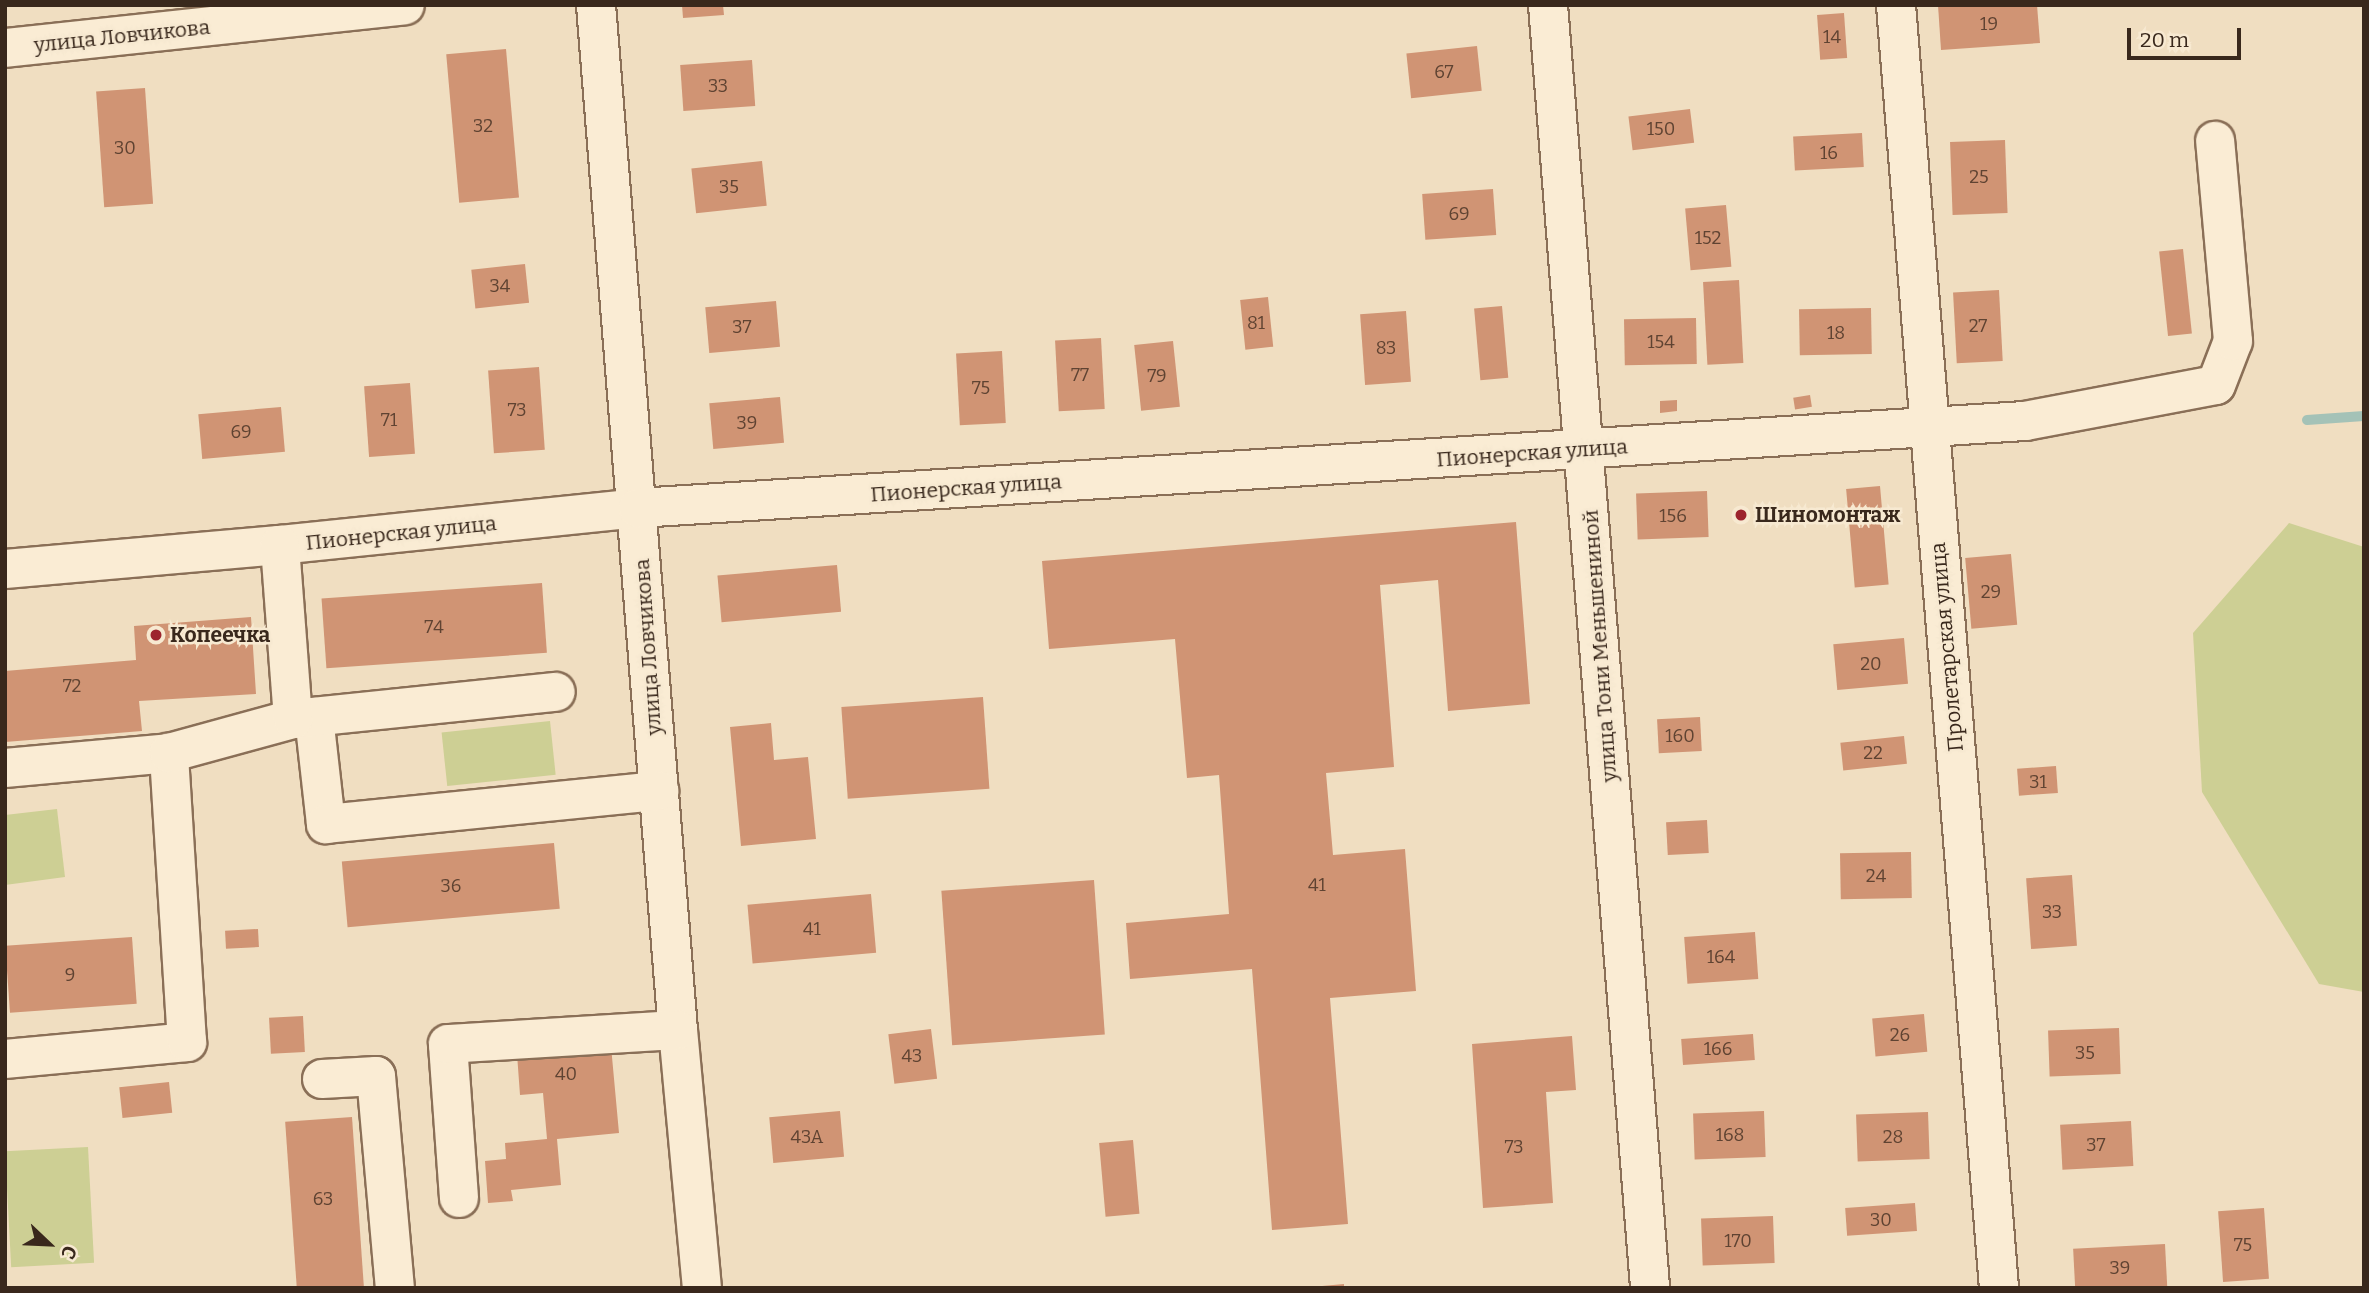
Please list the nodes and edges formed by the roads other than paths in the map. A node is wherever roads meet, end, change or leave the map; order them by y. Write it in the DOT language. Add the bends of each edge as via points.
graph roads {
  1 [pos="405,5"];
  2 [pos="596,5"];
  3 [pos="1548,5"];
  4 [pos="1896,5"];
  5 [pos="5,48"];
  6 [pos="2215,141"];
  7 [pos="1929,428"];
  8 [pos="1585,449"];
  9 [pos="638,508"];
  10 [pos="279,545"];
  11 [pos="5,569"];
  12 [pos="556,692"];
  13 [pos="304,718"];
  14 [pos="169,753"];
  15 [pos="5,768"];
  16 [pos="659,791"];
  17 [pos="678,1030"];
  18 [pos="5,1059"];
  19 [pos="322,1079"];
  20 [pos="459,1198"];
  21 [pos="395,1288"];
  22 [pos="702,1288"];
  23 [pos="1650,1288"];
  24 [pos="1999,1288"];
  1 -- 5 [label="street, улица Ловчикова"];
  2 -- 9 [label="street, улица Ловчикова"];
  3 -- 8 [label="street, улица Тони Меньшениной"];
  4 -- 7 [label="street, Пролетарская улица"];
  6 -- 7 [label="street, Пионерская улица" via="2233,341 2216,385 2025,421"];
  7 -- 8 [label="street, Пионерская улица"];
  7 -- 24 [label="street, Пролетарская улица"];
  8 -- 9 [label="street, Пионерская улица"];
  8 -- 23 [label="street, улица Тони Меньшениной"];
  9 -- 10 [label="street, Пионерская улица"];
  9 -- 16 [label="street, улица Ловчикова"];
  10 -- 11 [label="street, Пионерская улица"];
  10 -- 13 [label="street"];
  12 -- 13 [label="street"];
  13 -- 14 [label="street"];
  13 -- 16 [label="street" via="326,824"];
  14 -- 15 [label="street"];
  14 -- 18 [label="street" via="187,1042"];
  16 -- 17 [label="street, улица Ловчикова"];
  17 -- 20 [label="street" via="448,1044"];
  17 -- 22 [label="street, улица Ловчикова"];
  19 -- 21 [label="street" via="376,1076"];
}
